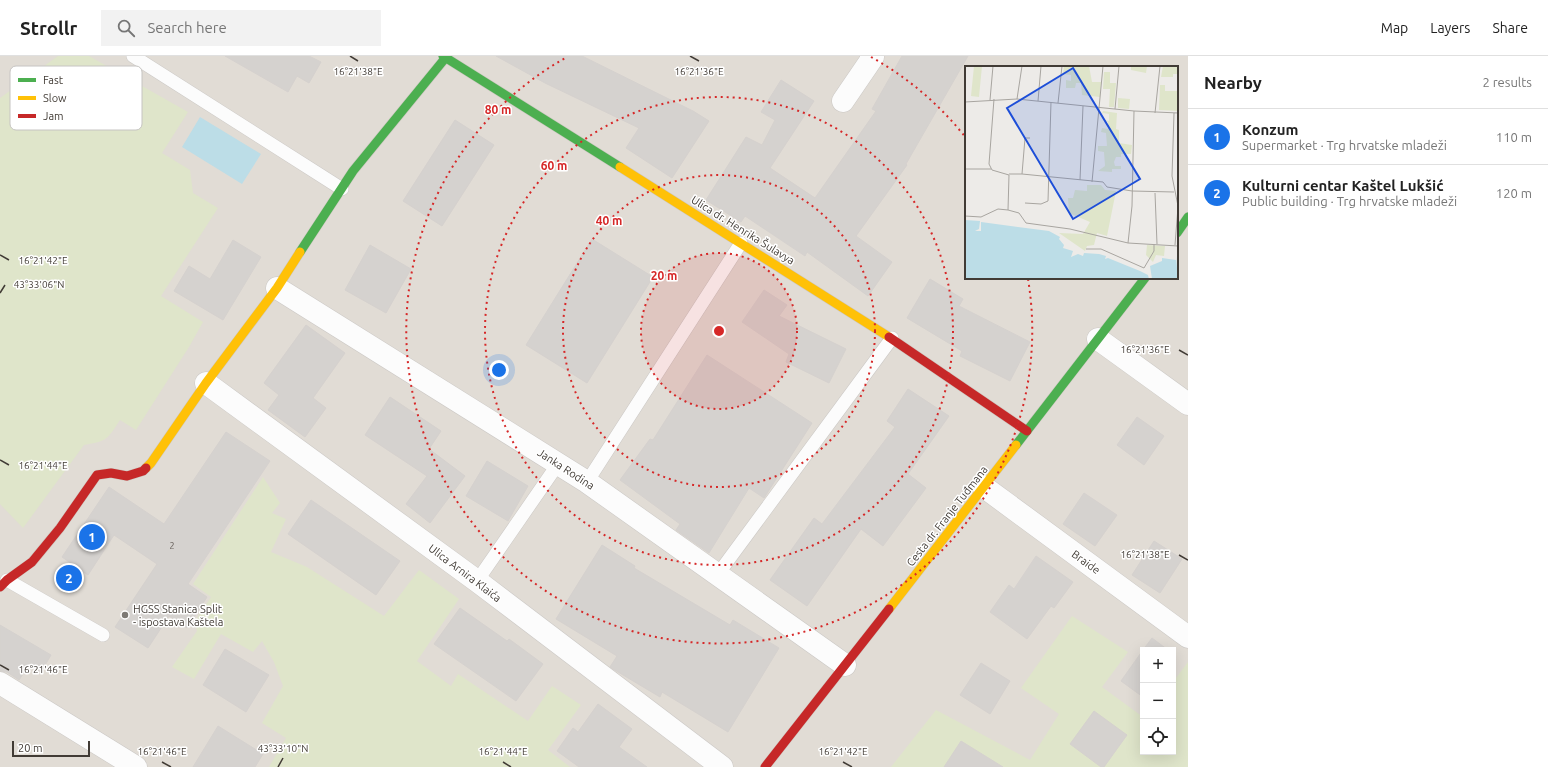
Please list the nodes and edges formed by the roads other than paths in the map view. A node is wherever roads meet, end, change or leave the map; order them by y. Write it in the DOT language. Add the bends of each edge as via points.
graph roads {
  1 [pos="133,56"];
  2 [pos="871,56"];
  3 [pos="445,57"];
  4 [pos="843,102"];
  5 [pos="342,189"];
  6 [pos="1188,217"];
  7 [pos="1178,232"];
  8 [pos="741,244"];
  9 [pos="1144,279"];
  10 [pos="277,288"];
  11 [pos="892,338"];
  12 [pos="1098,339"];
  13 [pos="206,383"];
  14 [pos="1188,404"];
  15 [pos="1027,431"];
  16 [pos="558,464"];
  17 [pos="587,482"];
  18 [pos="984,487"];
  19 [pos="718,574"];
  20 [pos="477,580"];
  21 [pos="3,583"];
  22 [pos="103,635"];
  23 [pos="1188,637"];
  24 [pos="845,665"];
  25 [pos="0,683"];
  26 [pos="136,767"];
  27 [pos="722,767"];
  28 [pos="765,767"];
  1 -- 5 [label="lane"];
  2 -- 4 [label="street" via="873,57"];
  3 -- 5 [label="street"];
  3 -- 8 [label="street, Ulica dr. Henrika Šulavya"];
  5 -- 10 [label="street"];
  6 -- 7 [label="street"];
  8 -- 11 [label="street, Ulica dr. Henrika Šulavya"];
  8 -- 17 [label="lane"];
  9 -- 12 [label="street, Cesta dr. Franje Tuđmana"];
  10 -- 13 [label="street"];
  10 -- 16 [label="street, Janka Rodina"];
  11 -- 15 [label="street, Ulica dr. Henrika Šulavya"];
  11 -- 19 [label="lane"];
  12 -- 14 [label="street"];
  12 -- 15 [label="street, Cesta dr. Franje Tuđmana"];
  13 -- 20 [label="street, Ulica Arnira Klaića"];
  13 -- 21 [label="street" via="143,471 127,476 111,472 97,475 60,528 32,562"];
  15 -- 18 [label="street, Cesta dr. Franje Tuđmana"];
  16 -- 17 [label="street, Janka Rodina"];
  16 -- 20 [label="lane"];
  17 -- 19 [label="street, Janka Rodina"];
  18 -- 23 [label="street, Braide"];
  18 -- 24 [label="street, Cesta dr. Franje Tuđmana"];
  19 -- 24 [label="street, Janka Rodina"];
  20 -- 27 [label="street, Ulica Arnira Klaića"];
  21 -- 22 [label="lane"];
  24 -- 28 [label="street, Cesta dr. Franje Tuđmana"];
  25 -- 26 [label="street"];
}
